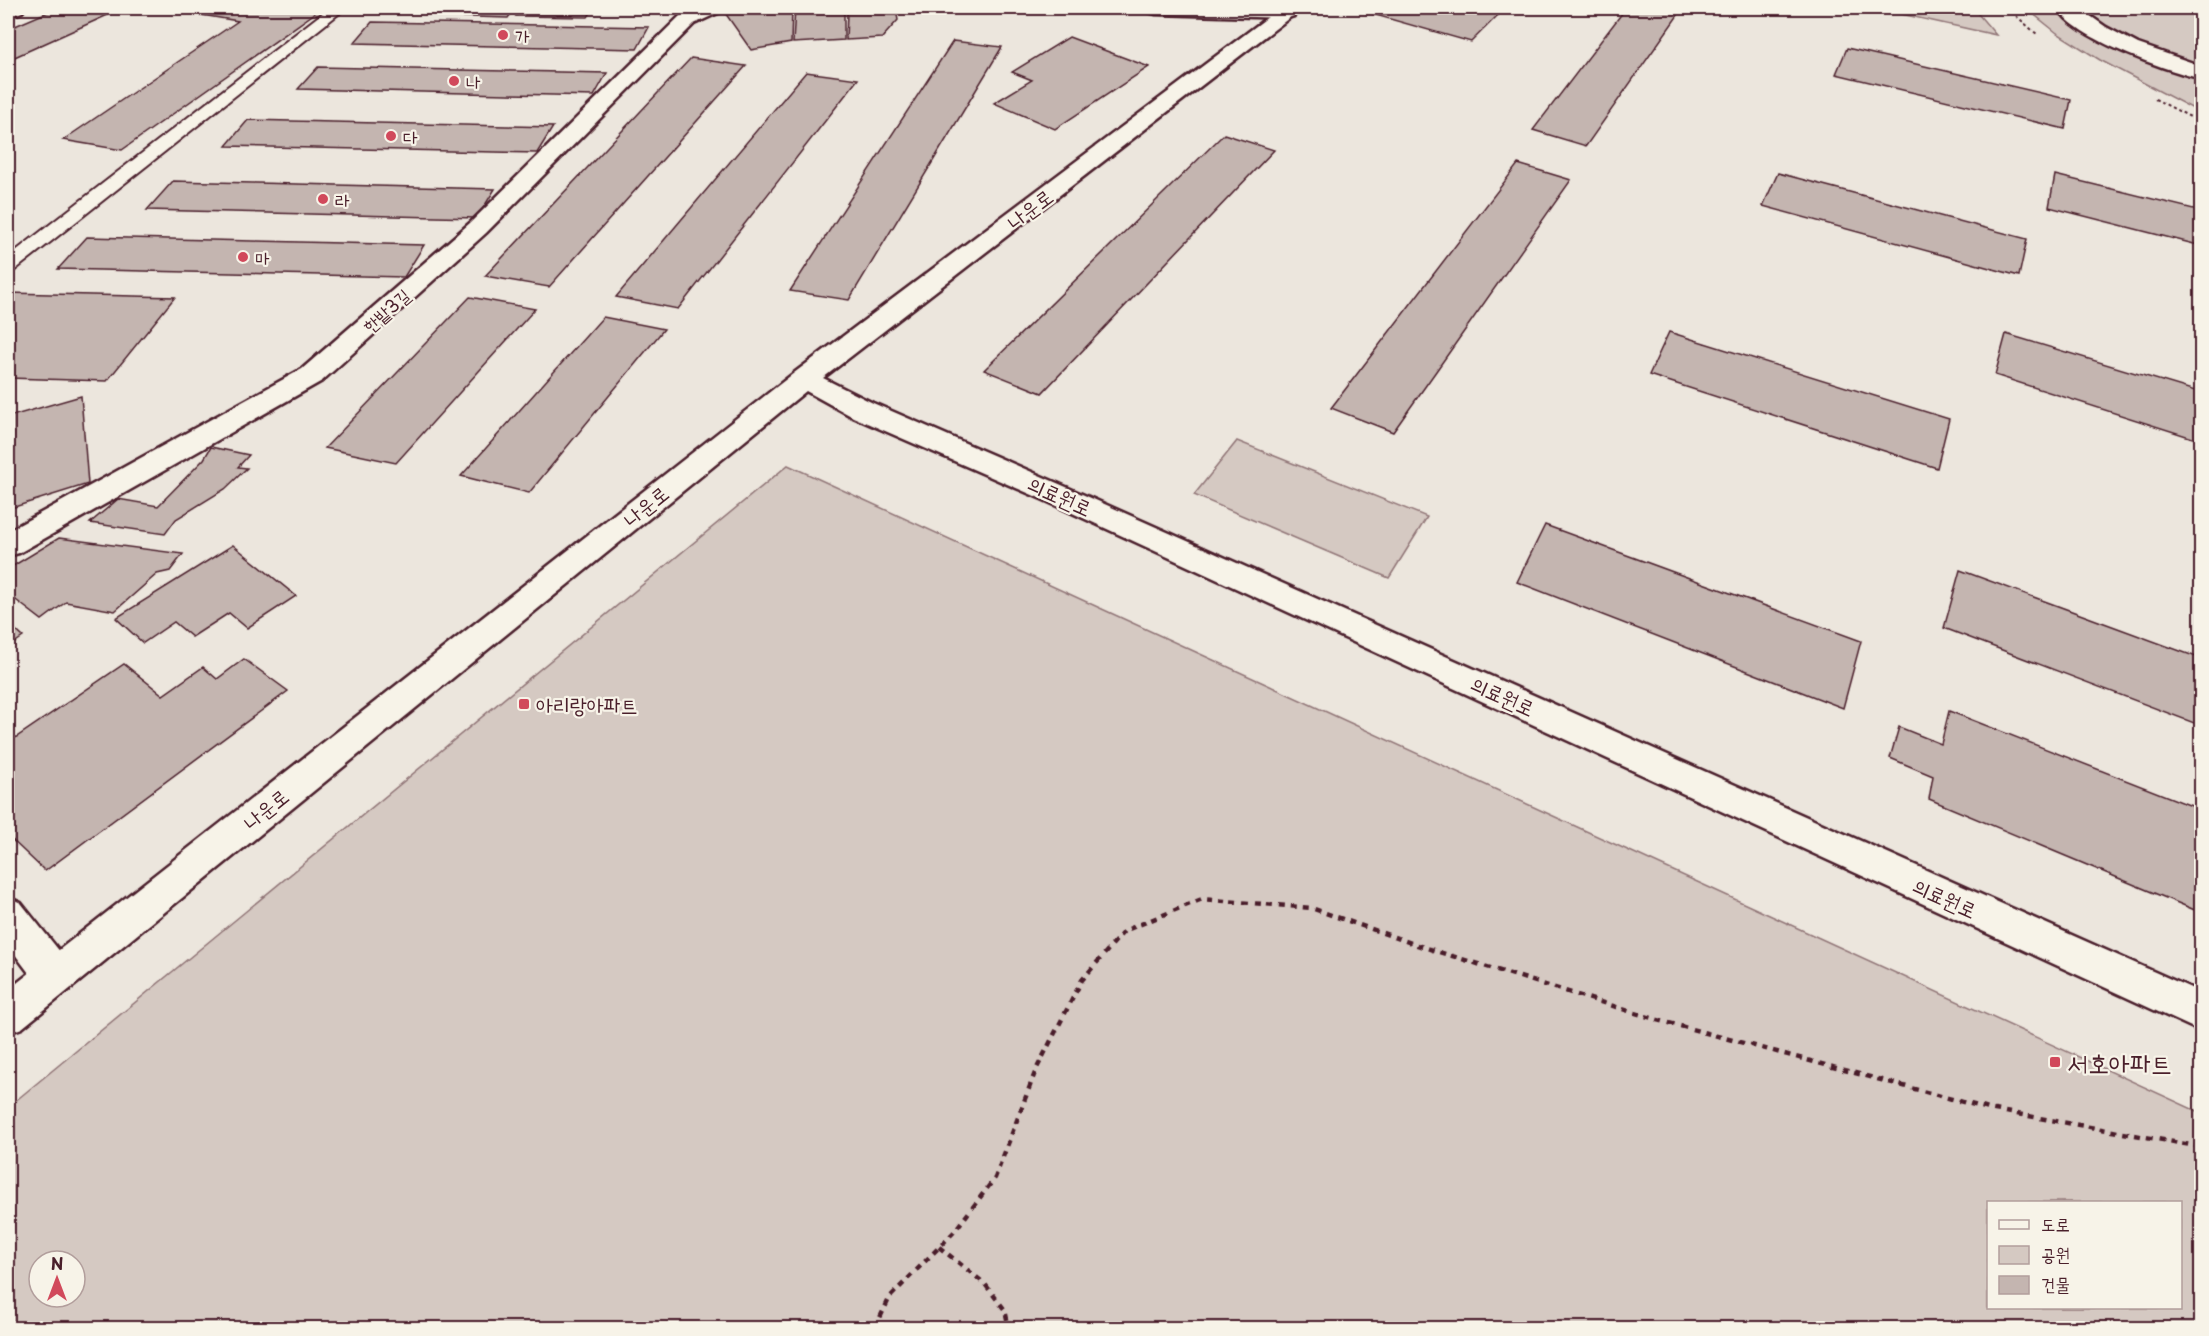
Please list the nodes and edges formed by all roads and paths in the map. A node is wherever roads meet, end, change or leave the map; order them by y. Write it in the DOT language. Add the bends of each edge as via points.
graph roads {
  1 [pos="15,8"];
  2 [pos="338,8"];
  3 [pos="713,8"];
  4 [pos="1156,8"];
  5 [pos="2067,8"];
  6 [pos="1289,10"];
  7 [pos="8,11"];
  8 [pos="2202,73"];
  9 [pos="8,266"];
  10 [pos="804,379"];
  11 [pos="8,545"];
  12 [pos="8,915"];
  13 [pos="55,976"];
  14 [pos="2202,1013"];
  15 [pos="8,1014"];
  16 [pos="2202,1147"];
  17 [pos="939,1247"];
  18 [pos="875,1329"];
  19 [pos="1009,1329"];
  1 -- 7 [label="street"];
  2 -- 9 [label="lane"];
  3 -- 11 [label="street, 한밭3길" via="687,20 478,228 312,375"];
  4 -- 6 [label="street"];
  5 -- 8 [label="street" via="2136,53"];
  6 -- 10 [label="street, 나운로"];
  10 -- 13 [label="street, 나운로"];
  10 -- 14 [label="street, 의료원로" via="863,410"];
  12 -- 13 [label="street"];
  13 -- 15 [label="street, 나운로"];
  16 -- 17 [label="path" via="1989,1109 1670,1023 1311,908 1202,899 1124,931 1082,980 1036,1070 995,1178"];
  17 -- 18 [label="path" via="890,1297"];
  17 -- 19 [label="path" via="985,1284 1005,1310"];
}
